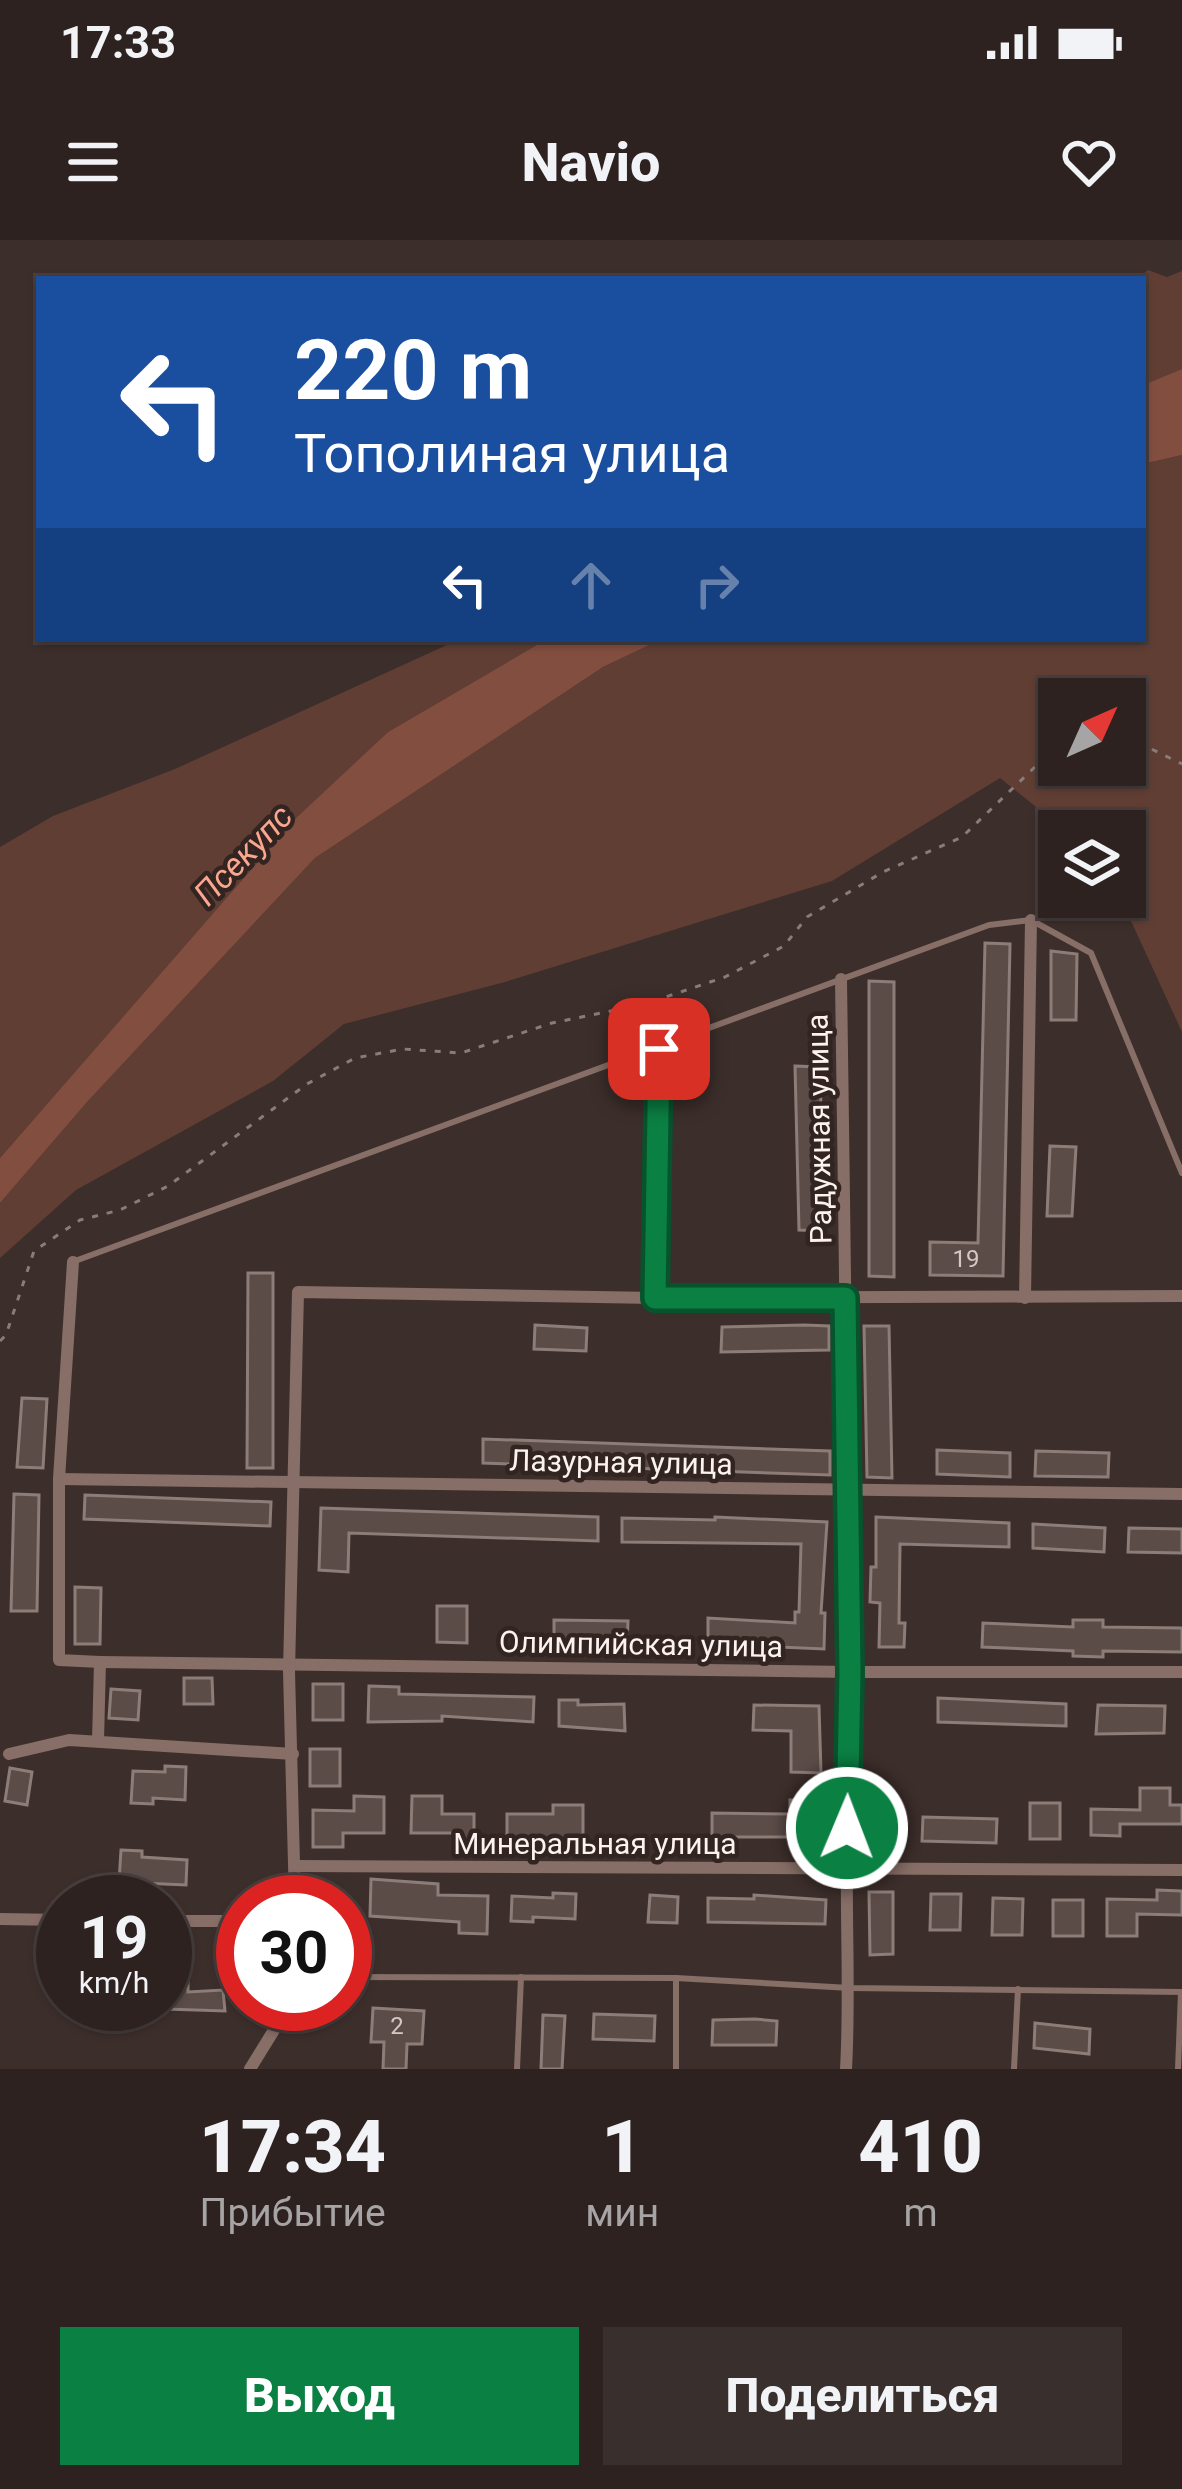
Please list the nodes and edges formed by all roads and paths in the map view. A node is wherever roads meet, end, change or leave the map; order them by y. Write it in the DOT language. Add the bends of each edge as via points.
graph roads {
  1 [pos="1146,746"];
  2 [pos="1038,764"];
  3 [pos="1182,764"];
  4 [pos="1031,920"];
  5 [pos="841,979"];
  6 [pos="659,1049"];
  7 [pos="1182,1173"];
  8 [pos="73,1262"];
  9 [pos="1182,1296"];
  10 [pos="655,1298"];
  11 [pos="845,1298"];
  12 [pos="1025,1298"];
  13 [pos="0,1341"];
  14 [pos="59,1479"];
  15 [pos="293,1482"];
  16 [pos="848,1488"];
  17 [pos="1182,1494"];
  18 [pos="100,1662"];
  19 [pos="290,1662"];
  20 [pos="850,1672"];
  21 [pos="1182,1672"];
  22 [pos="98,1741"];
  23 [pos="292,1754"];
  24 [pos="5,1760"];
  25 [pos="295,1866"];
  26 [pos="847,1868"];
  27 [pos="1182,1870"];
  28 [pos="295,1875"];
  29 [pos="0,1919"];
  30 [pos="36,1920"];
  31 [pos="372,1977"];
  32 [pos="521,1977"];
  33 [pos="676,1978"];
  34 [pos="850,1988"];
  35 [pos="1018,1989"];
  36 [pos="1181,1992"];
  37 [pos="273,2031"];
  38 [pos="250,2069"];
  39 [pos="517,2069"];
  40 [pos="676,2069"];
  41 [pos="846,2069"];
  42 [pos="1014,2069"];
  43 [pos="1178,2069"];
  1 -- 3 [label="path"];
  2 -- 13 [label="path" via="962,837 864,883 807,917 784,946 725,977 461,1053 403,1049 355,1058 307,1084 168,1186 80,1220 34,1251"];
  4 -- 5 [label="lane" via="989,926"];
  4 -- 7 [label="lane" via="1091,953"];
  4 -- 12 [label="street"];
  5 -- 6 [label="lane"];
  5 -- 11 [label="street, Радужная улица"];
  6 -- 8 [label="lane"];
  6 -- 10 [label="street"];
  8 -- 14 [label="street"];
  9 -- 12 [label="street"];
  10 -- 11 [label="street"];
  10 -- 15 [label="street" via="298,1292"];
  11 -- 12 [label="street"];
  11 -- 16 [label="street, Радужная улица"];
  14 -- 15 [label="street, Лазурная улица"];
  14 -- 18 [label="street" via="59,1660"];
  15 -- 16 [label="street, Лазурная улица"];
  15 -- 19 [label="street"];
  16 -- 17 [label="street, Лазурная улица"];
  16 -- 20 [label="street, Радужная улица"];
  18 -- 19 [label="street, Олимпийская улица"];
  18 -- 22 [label="street"];
  19 -- 20 [label="street, Олимпийская улица"];
  19 -- 23 [label="street"];
  20 -- 21 [label="street, Олимпийская улица"];
  20 -- 26 [label="street, Радужная улица"];
  22 -- 23 [label="street"];
  22 -- 24 [label="street" via="69,1740"];
  23 -- 25 [label="street"];
  25 -- 26 [label="street, Минеральная улица"];
  25 -- 28 [label="street"];
  26 -- 27 [label="street, Минеральная улица"];
  26 -- 34 [label="street, Радужная улица"];
  29 -- 30 [label="street"];
  31 -- 32 [label="lane"];
  32 -- 33 [label="lane"];
  32 -- 39 [label="lane"];
  33 -- 34 [label="lane"];
  33 -- 40 [label="lane"];
  34 -- 35 [label="lane"];
  34 -- 41 [label="street, Радужная улица"];
  35 -- 36 [label="lane"];
  35 -- 42 [label="lane"];
  36 -- 43 [label="lane"];
  37 -- 38 [label="street"];
}
